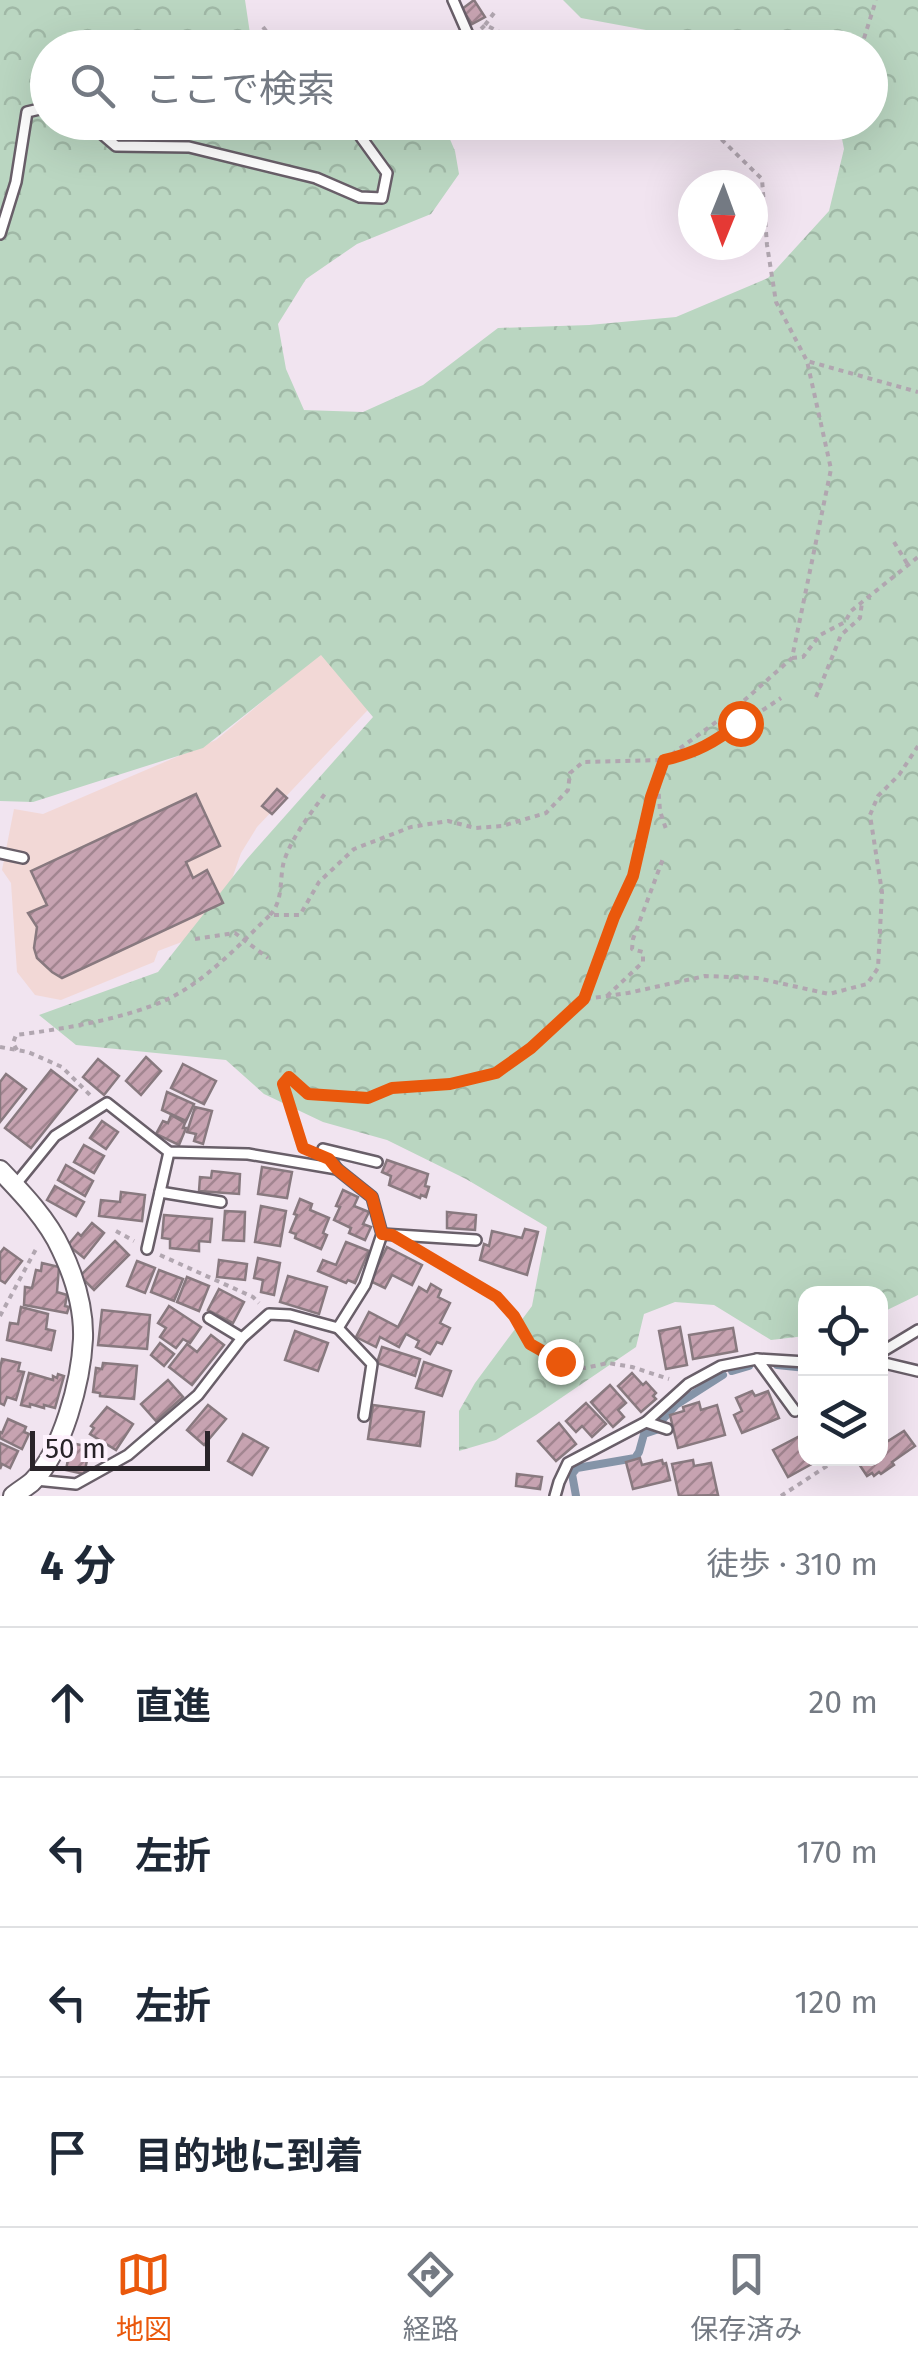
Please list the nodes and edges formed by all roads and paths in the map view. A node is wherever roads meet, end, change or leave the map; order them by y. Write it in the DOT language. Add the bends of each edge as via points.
graph roads {
  1 [pos="453,0"];
  2 [pos="876,0"];
  3 [pos="497,9"];
  4 [pos="486,25"];
  5 [pos="263,27"];
  6 [pos="265,30"];
  7 [pos="466,30"];
  8 [pos="482,30"];
  9 [pos="496,30"];
  10 [pos="867,30"];
  11 [pos="30,111"];
  12 [pos="109,140"];
  13 [pos="363,140"];
  14 [pos="722,140"];
  15 [pos="0,234"];
  16 [pos="807,360"];
  17 [pos="918,392"];
  18 [pos="894,542"];
  19 [pos="918,557"];
  20 [pos="908,565"];
  21 [pos="862,602"];
  22 [pos="792,658"];
  23 [pos="816,697"];
  24 [pos="780,698"];
  25 [pos="918,746"];
  26 [pos="664,760"];
  27 [pos="657,780"];
  28 [pos="327,792"];
  29 [pos="668,832"];
  30 [pos="0,853"];
  31 [pos="664,856"];
  32 [pos="23,858"];
  33 [pos="270,915"];
  34 [pos="194,939"];
  35 [pos="244,940"];
  36 [pos="268,958"];
  37 [pos="608,996"];
  38 [pos="584,999"];
  39 [pos="0,1047"];
  40 [pos="17,1050"];
  41 [pos="102,1106"];
  42 [pos="169,1152"];
  43 [pos="329,1159"];
  44 [pos="377,1162"];
  45 [pos="337,1169"];
  46 [pos="0,1170"];
  47 [pos="15,1185"];
  48 [pos="160,1192"];
  49 [pos="221,1202"];
  50 [pos="48,1227"];
  51 [pos="116,1231"];
  52 [pos="387,1235"];
  53 [pos="476,1240"];
  54 [pos="147,1248"];
  55 [pos="268,1314"];
  56 [pos="0,1316"];
  57 [pos="209,1318"];
  58 [pos="338,1328"];
  59 [pos="918,1330"];
  60 [pos="242,1338"];
  61 [pos="888,1348"];
  62 [pos="757,1358"];
  63 [pos="798,1361"];
  64 [pos="888,1364"];
  65 [pos="918,1370"];
  66 [pos="688,1384"];
  67 [pos="678,1393"];
  68 [pos="686,1402"];
  69 [pos="795,1411"];
  70 [pos="364,1416"];
  71 [pos="646,1422"];
  72 [pos="668,1428"];
  73 [pos="827,1466"];
  74 [pos="34,1480"];
  75 [pos="13,1496"];
  76 [pos="555,1496"];
  77 [pos="781,1496"];
  1 -- 7 [label="lane"];
  2 -- 10 [label="path"];
  3 -- 4 [label="path"];
  4 -- 8 [label="path"];
  4 -- 9 [label="path"];
  5 -- 6 [label="path"];
  11 -- 15 [label="lane"];
  12 -- 13 [label="lane" via="116,146 189,147 382,198 387,173"];
  14 -- 16 [label="path" via="762,179 776,302"];
  16 -- 17 [label="path"];
  16 -- 22 [label="path" via="831,469"];
  18 -- 20 [label="path"];
  19 -- 20 [label="path"];
  20 -- 21 [label="path"];
  21 -- 22 [label="path" via="804,656"];
  21 -- 23 [label="path" via="860,618 841,635"];
  22 -- 26 [label="path"];
  24 -- 26 [label="path" via="713,743"];
  25 -- 37 [label="path" via="870,815 882,892 878,968 867,984 828,994 758,978 705,976"];
  26 -- 27 [label="path"];
  26 -- 33 [label="path" via="584,762 546,813 502,826 448,821 354,849 319,882 300,915"];
  27 -- 29 [label="path"];
  27 -- 38 [label="path" via="633,876"];
  28 -- 33 [label="path" via="284,862 278,906"];
  30 -- 32 [label="lane"];
  31 -- 37 [label="path" via="632,938 643,962"];
  33 -- 35 [label="path"];
  34 -- 35 [label="path" via="235,933"];
  35 -- 36 [label="path"];
  35 -- 40 [label="path" via="168,998 117,1016 16,1035"];
  37 -- 38 [label="path"];
  38 -- 43 [label="path" via="496,1073 392,1088 368,1098 308,1094 289,1077 283,1084 303,1148"];
  39 -- 40 [label="path"];
  40 -- 41 [label="path" via="62,1067"];
  41 -- 42 [label="lane" via="107,1103"];
  41 -- 47 [label="lane" via="55,1136"];
  42 -- 45 [label="lane" via="248,1154"];
  42 -- 48 [label="lane"];
  43 -- 44 [label="lane" via="323,1150"];
  43 -- 45 [label="lane"];
  45 -- 52 [label="lane" via="372,1197"];
  46 -- 47 [label="street"];
  47 -- 50 [label="street"];
  48 -- 49 [label="lane"];
  48 -- 54 [label="lane"];
  50 -- 56 [label="path"];
  50 -- 74 [label="street" via="76,1288 83,1338 73,1401"];
  51 -- 54 [label="path"];
  52 -- 53 [label="lane"];
  52 -- 58 [label="lane"];
  52 -- 66 [label="path" via="497,1297 530,1344 560,1361 632,1367"];
  54 -- 55 [label="path" via="253,1297"];
  55 -- 58 [label="lane"];
  55 -- 60 [label="lane"];
  57 -- 60 [label="lane"];
  58 -- 70 [label="lane" via="372,1364"];
  59 -- 61 [label="lane"];
  60 -- 74 [label="lane" via="198,1395 128,1455 76,1484"];
  62 -- 63 [label="lane"];
  62 -- 66 [label="lane" via="721,1366"];
  62 -- 69 [label="lane"];
  64 -- 65 [label="lane"];
  66 -- 67 [label="lane"];
  67 -- 68 [label="lane"];
  67 -- 71 [label="lane"];
  71 -- 72 [label="lane"];
  71 -- 76 [label="lane" via="568,1463"];
  73 -- 77 [label="path"];
  74 -- 75 [label="street"];
}
